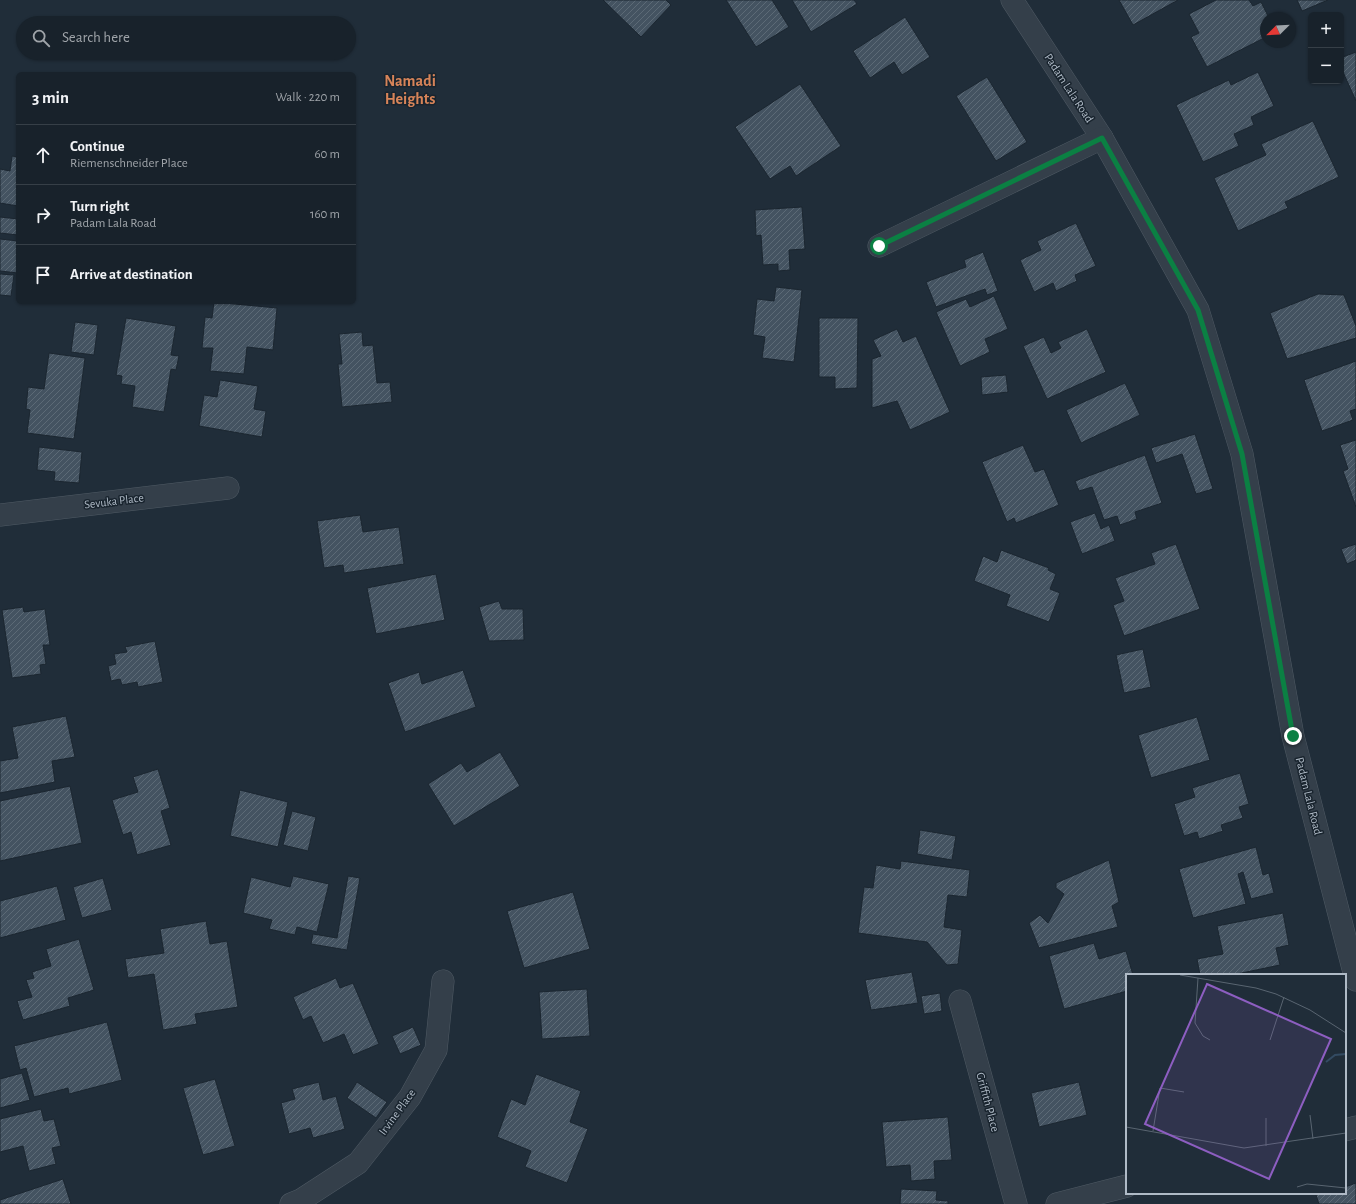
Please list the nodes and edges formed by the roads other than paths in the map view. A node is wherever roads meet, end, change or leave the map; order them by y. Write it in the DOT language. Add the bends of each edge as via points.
graph roads {
  1 [pos="1012,0"];
  2 [pos="1102,138"];
  3 [pos="879,246"];
  4 [pos="228,488"];
  5 [pos="0,515"];
  6 [pos="443,980"];
  7 [pos="1356,980"];
  8 [pos="960,1001"];
  9 [pos="1356,1128"];
  10 [pos="1346,1130"];
  11 [pos="1126,1186"];
  12 [pos="291,1204"];
  13 [pos="1016,1204"];
  14 [pos="1056,1204"];
  1 -- 2 [label="street, Padam Lala Road"];
  2 -- 3 [label="street"];
  2 -- 7 [label="street, Padam Lala Road" via="1198,310 1242,454 1293,736"];
  4 -- 5 [label="street, Sevuka Place"];
  6 -- 12 [label="street, Irvine Place" via="436,1050 410,1097 358,1163"];
  8 -- 13 [label="street, Griffith Place"];
  9 -- 10 [label="street"];
  11 -- 14 [label="street"];
}
